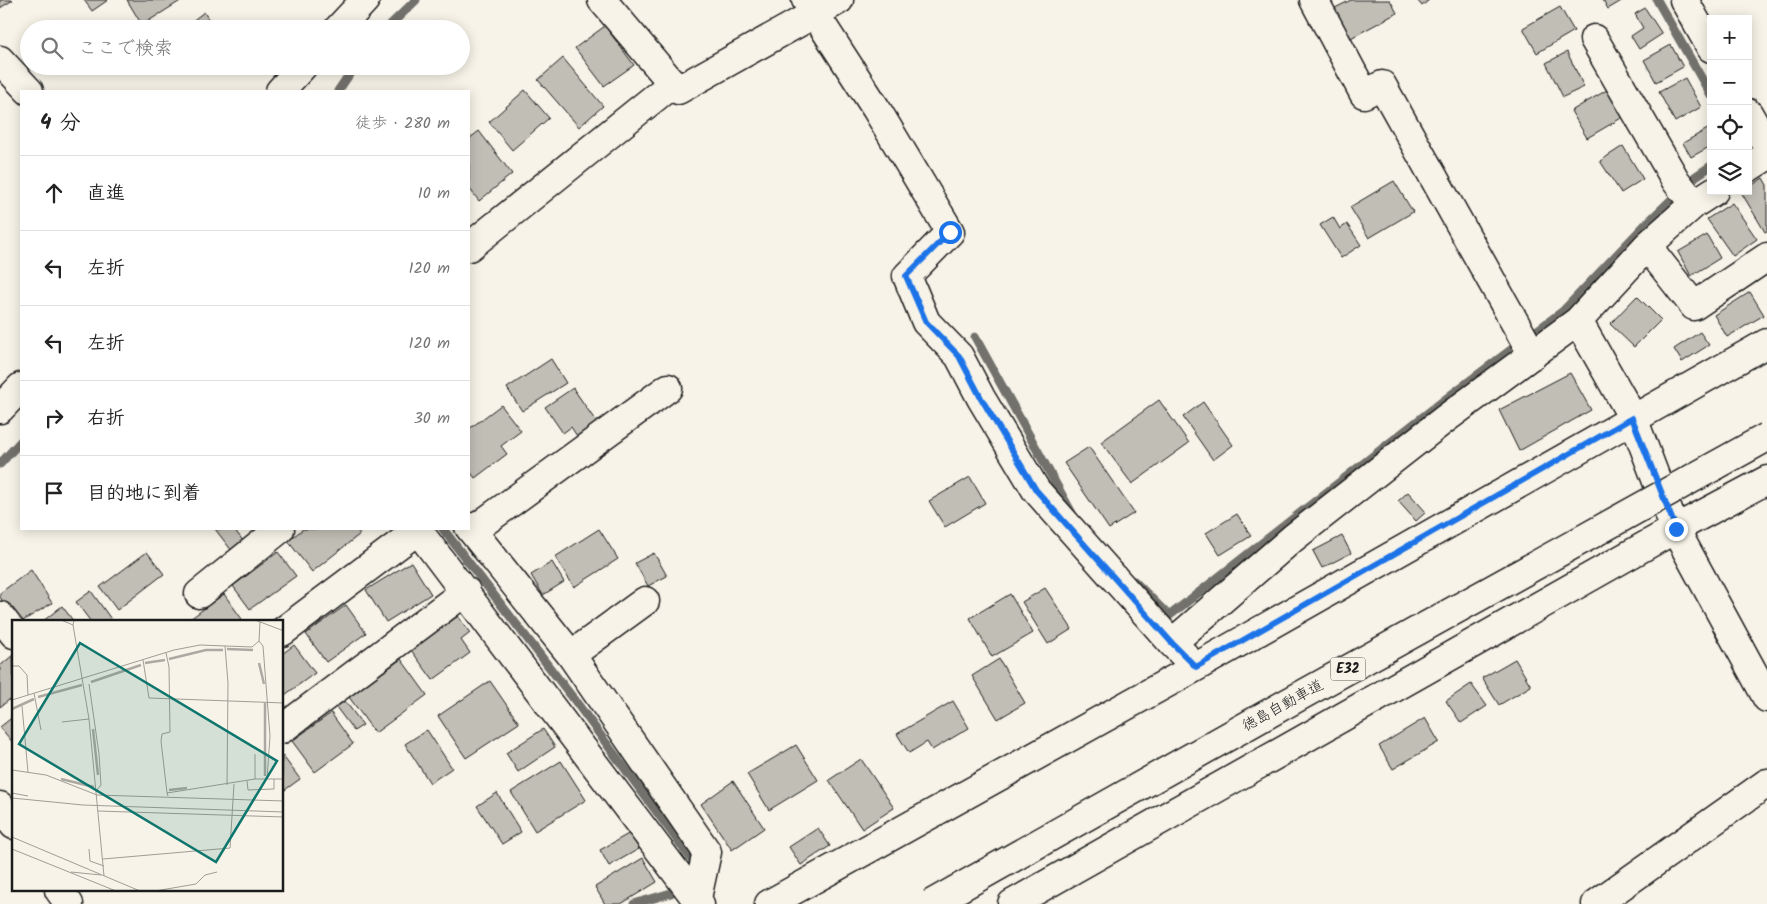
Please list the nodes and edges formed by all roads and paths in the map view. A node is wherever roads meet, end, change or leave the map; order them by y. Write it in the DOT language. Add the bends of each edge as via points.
graph roads {
  1 [pos="365,0"];
  2 [pos="602,0"];
  3 [pos="839,0"];
  4 [pos="1314,0"];
  5 [pos="1684,0"];
  6 [pos="810,7"];
  7 [pos="346,20"];
  8 [pos="1594,39"];
  9 [pos="1707,41"];
  10 [pos="0,60"];
  11 [pos="295,75"];
  12 [pos="673,83"];
  13 [pos="28,90"];
  14 [pos="281,90"];
  15 [pos="1761,137"];
  16 [pos="1752,158"];
  17 [pos="1693,193"];
  18 [pos="470,246"];
  19 [pos="1648,246"];
  20 [pos="1767,257"];
  21 [pos="1578,321"];
  22 [pos="1767,343"];
  23 [pos="1527,345"];
  24 [pos="20,388"];
  25 [pos="668,388"];
  26 [pos="0,409"];
  27 [pos="1632,418"];
  28 [pos="1767,437"];
  29 [pos="1767,480"];
  30 [pos="470,529"];
  31 [pos="1676,529"];
  32 [pos="279,530"];
  33 [pos="417,530"];
  34 [pos="419,530"];
  35 [pos="466,591"];
  36 [pos="199,594"];
  37 [pos="645,601"];
  38 [pos="0,616"];
  39 [pos="284,630"];
  40 [pos="12,631"];
  41 [pos="1172,643"];
  42 [pos="571,655"];
  43 [pos="1196,667"];
  44 [pos="1767,698"];
  45 [pos="284,728"];
  46 [pos="1767,783"];
  47 [pos="0,806"];
  48 [pos="12,822"];
  49 [pos="61,892"];
  50 [pos="698,901"];
  51 [pos="69,904"];
  52 [pos="769,904"];
  53 [pos="931,904"];
  54 [pos="1012,904"];
  55 [pos="1596,904"];
  1 -- 7 [label="main road"];
  2 -- 12 [label="main road"];
  3 -- 6 [label="main road"];
  4 -- 23 [label="main road" via="1364,94 1382,85"];
  5 -- 9 [label="main road"];
  6 -- 12 [label="main road" via="678,90"];
  6 -- 41 [label="main road" via="950,232 906,276 926,322 959,356 1036,490"];
  8 -- 17 [label="main road"];
  10 -- 13 [label="main road"];
  11 -- 14 [label="main road"];
  12 -- 18 [label="main road"];
  15 -- 16 [label="main road"];
  17 -- 19 [label="main road"];
  19 -- 20 [label="main road" via="1694,306"];
  19 -- 21 [label="main road"];
  21 -- 23 [label="main road"];
  21 -- 27 [label="main road"];
  22 -- 27 [label="main road"];
  23 -- 41 [label="main road" via="1445,419 1293,538"];
  24 -- 26 [label="main road"];
  25 -- 30 [label="main road"];
  27 -- 31 [label="main road"];
  27 -- 43 [label="main road"];
  28 -- 53 [label="main road, 徳島自動車道 / E32, bridge"];
  29 -- 31 [label="main road"];
  30 -- 42 [label="main road"];
  31 -- 44 [label="main road"];
  31 -- 54 [label="main road"];
  32 -- 36 [label="main road"];
  33 -- 39 [label="main road"];
  34 -- 35 [label="main road"];
  35 -- 45 [label="main road"];
  35 -- 50 [label="main road"];
  37 -- 42 [label="main road"];
  38 -- 40 [label="main road"];
  41 -- 43 [label="main road"];
  42 -- 50 [label="main road" via="707,852"];
  43 -- 52 [label="main road"];
  46 -- 55 [label="main road"];
  47 -- 48 [label="main road"];
  49 -- 51 [label="main road"];
}
